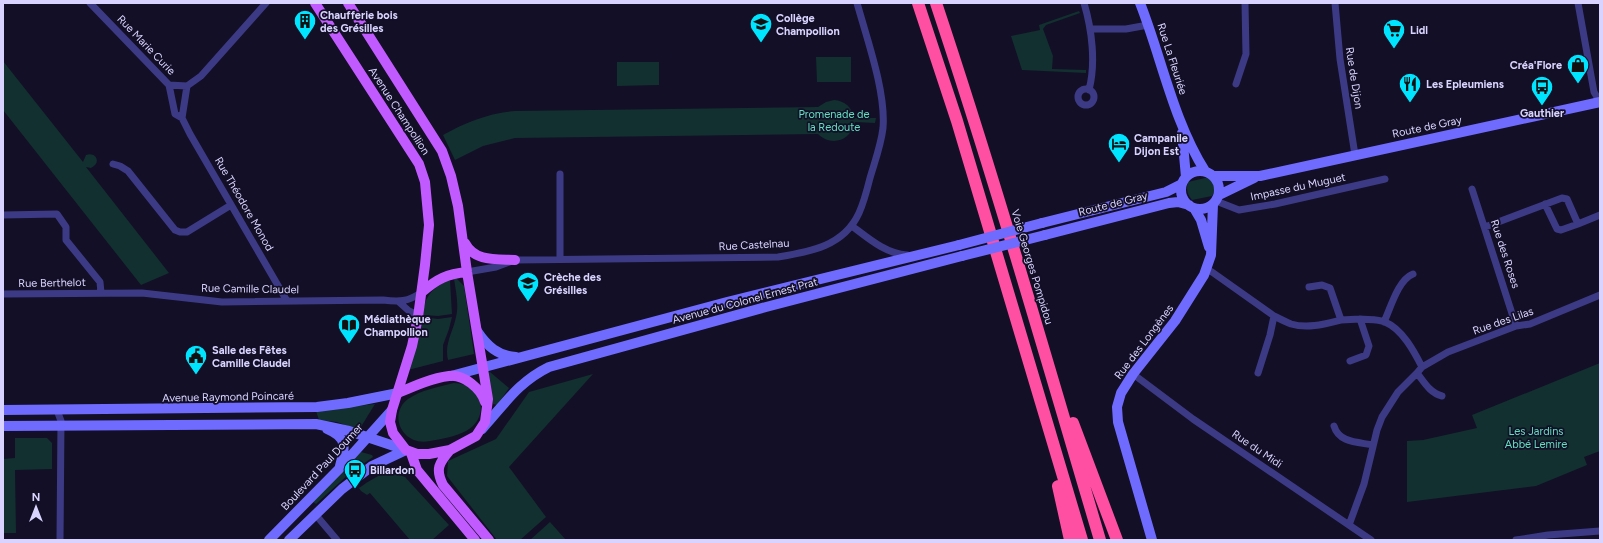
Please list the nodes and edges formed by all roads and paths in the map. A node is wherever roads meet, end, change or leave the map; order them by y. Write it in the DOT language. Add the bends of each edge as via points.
graph roads {
  1 [pos="90,3"];
  2 [pos="266,3"];
  3 [pos="315,3"];
  4 [pos="348,3"];
  5 [pos="857,3"];
  6 [pos="918,3"];
  7 [pos="936,3"];
  8 [pos="1084,3"];
  9 [pos="1140,3"];
  10 [pos="1245,3"];
  11 [pos="1335,3"];
  12 [pos="1578,3"];
  13 [pos="1148,25"];
  14 [pos="1090,29"];
  15 [pos="1236,84"];
  16 [pos="169,85"];
  17 [pos="186,86"];
  18 [pos="1089,90"];
  19 [pos="1600,102"];
  20 [pos="182,118"];
  21 [pos="1180,123"];
  22 [pos="1355,155"];
  23 [pos="113,164"];
  24 [pos="560,174"];
  25 [pos="1209,174"];
  26 [pos="1260,176"];
  27 [pos="1385,179"];
  28 [pos="1184,180"];
  29 [pos="1472,189"];
  30 [pos="1216,200"];
  31 [pos="1545,204"];
  32 [pos="231,205"];
  33 [pos="1192,207"];
  34 [pos="3,214"];
  35 [pos="1600,215"];
  36 [pos="1042,224"];
  37 [pos="1578,224"];
  38 [pos="852,226"];
  39 [pos="1485,227"];
  40 [pos="1045,235"];
  41 [pos="463,239"];
  42 [pos="1211,255"];
  43 [pos="914,256"];
  44 [pos="560,259"];
  45 [pos="515,260"];
  46 [pos="1207,270"];
  47 [pos="467,272"];
  48 [pos="1413,274"];
  49 [pos="1309,287"];
  50 [pos="422,292"];
  51 [pos="100,293"];
  52 [pos="3,294"];
  53 [pos="1600,295"];
  54 [pos="287,301"];
  55 [pos="399,302"];
  56 [pos="418,315"];
  57 [pos="1274,316"];
  58 [pos="1360,319"];
  59 [pos="1341,320"];
  60 [pos="1384,322"];
  61 [pos="1516,326"];
  62 [pos="477,331"];
  63 [pos="1042,344"];
  64 [pos="522,358"];
  65 [pos="1350,361"];
  66 [pos="483,367"];
  67 [pos="1422,367"];
  68 [pos="1258,373"];
  69 [pos="1133,374"];
  70 [pos="1418,374"];
  71 [pos="451,376"];
  72 [pos="398,393"];
  73 [pos="1442,396"];
  74 [pos="487,408"];
  75 [pos="3,410"];
  76 [pos="57,410"];
  77 [pos="392,410"];
  78 [pos="316,424"];
  79 [pos="61,425"];
  80 [pos="3,426"];
  81 [pos="1334,426"];
  82 [pos="1050,434"];
  83 [pos="476,435"];
  84 [pos="367,438"];
  85 [pos="1373,445"];
  86 [pos="450,450"];
  87 [pos="408,452"];
  88 [pos="340,468"];
  89 [pos="315,514"];
  90 [pos="1349,525"];
  91 [pos="1600,531"];
  92 [pos="60,540"];
  93 [pos="269,540"];
  94 [pos="289,540"];
  95 [pos="337,540"];
  96 [pos="475,540"];
  97 [pos="489,540"];
  98 [pos="1070,540"];
  99 [pos="1082,540"];
  100 [pos="1100,540"];
  101 [pos="1116,540"];
  102 [pos="1152,540"];
  103 [pos="1371,540"];
  104 [pos="1516,540"];
  1 -- 16 [label="street, Rue Marie Curie"];
  2 -- 17 [label="street" via="201,76"];
  3 -- 50 [label="main road, Avenue Champollion" via="418,164 425,182 429,225"];
  4 -- 41 [label="main road, Avenue Champollion" via="442,151 454,186"];
  5 -- 38 [label="street, Rue Castelnau" via="881,96 883,121 879,150 864,201"];
  6 -- 82 [label="highway" via="957,122"];
  7 -- 63 [label="highway, Voie Georges Pompidou"];
  8 -- 14 [label="street"];
  9 -- 13 [label="main road, Rue La Fleuriée"];
  10 -- 15 [label="street" via="1246,54"];
  11 -- 22 [label="street, Rue de Dijon" via="1340,59"];
  12 -- 19 [label="street" via="1594,92"];
  13 -- 14 [label="street" via="1126,30"];
  13 -- 21 [label="main road, Rue La Fleuriée"];
  14 -- 18 [label="street" via="1092,71"];
  16 -- 17 [label="street"];
  16 -- 20 [label="street, Rue Théodore Monod" via="175,114"];
  17 -- 20 [label="street"];
  19 -- 22 [label="main road, Route de Gray"];
  20 -- 32 [label="street, Rue Théodore Monod"];
  21 -- 25 [label="main road, Rue La Fleuriée" via="1196,157"];
  21 -- 28 [label="main road, Rue La Fleuriée"];
  22 -- 26 [label="main road, Route de Gray"];
  23 -- 32 [label="street" via="128,171 174,230 187,232"];
  24 -- 44 [label="street"];
  25 -- 26 [label="main road, Route de Gray"];
  25 -- 28 [label="main road" via="1195,171"];
  25 -- 30 [label="main road" via="1219,185"];
  26 -- 30 [label="main road, Route de Gray"];
  27 -- 30 [label="street, Impasse du Muguet" via="1240,210"];
  28 -- 33 [label="main road" via="1181,190 1183,199"];
  28 -- 36 [label="main road, Route de Gray" via="1166,192"];
  29 -- 39 [label="street, Rue des Roses"];
  30 -- 33 [label="main road" via="1207,208"];
  30 -- 42 [label="main road, Rue des Longènes"];
  31 -- 37 [label="street" via="1557,229"];
  31 -- 37 [label="street" via="1566,198"];
  31 -- 39 [label="street"];
  32 -- 54 [label="street, Rue Théodore Monod"];
  33 -- 40 [label="main road, Route de Gray" via="1178,202 1169,203"];
  33 -- 42 [label="main road" via="1201,220"];
  34 -- 51 [label="street" via="57,214 66,227 66,240 100,282"];
  35 -- 37 [label="street"];
  36 -- 43 [label="main road, Avenue du Colonel Ernest Prat, bridge"];
  38 -- 43 [label="street" via="890,251 899,255"];
  38 -- 44 [label="street, Rue Castelnau" via="830,244 778,257"];
  39 -- 61 [label="street, Rue des Roses"];
  40 -- 83 [label="main road, Avenue du Colonel Ernest Prat, bridge" via="766,307 549,367 517,388"];
  41 -- 45 [label="main road" via="477,256"];
  41 -- 47 [label="main road, Avenue Champollion"];
  42 -- 46 [label="main road, Rue des Longènes"];
  43 -- 64 [label="main road, Avenue du Colonel Ernest Prat" via="727,302"];
  44 -- 45 [label="street, Rue Castelnau"];
  45 -- 47 [label="street, Rue Castelnau" via="496,267"];
  46 -- 57 [label="street"];
  46 -- 69 [label="main road, Rue des Longènes" via="1175,321"];
  47 -- 50 [label="main road" via="441,278"];
  47 -- 62 [label="main road, Avenue Champollion"];
  48 -- 60 [label="street" via="1402,282"];
  49 -- 59 [label="street" via="1322,285 1330,288"];
  50 -- 55 [label="street, Rue Camille Claudel"];
  50 -- 56 [label="main road, Avenue Champollion"];
  51 -- 52 [label="street, Rue Berthelot"];
  51 -- 54 [label="street, Rue Camille Claudel" via="142,294 222,302"];
  53 -- 61 [label="street, Rue des Lilas" via="1530,324"];
  54 -- 55 [label="street, Rue Camille Claudel"];
  55 -- 56 [label="street"];
  56 -- 72 [label="main road, Avenue Champollion"];
  57 -- 59 [label="street" via="1291,324 1305,326"];
  57 -- 68 [label="street"];
  58 -- 59 [label="street"];
  58 -- 60 [label="street"];
  58 -- 65 [label="street" via="1369,350 1363,357"];
  60 -- 67 [label="street" via="1406,341"];
  61 -- 67 [label="street, Rue des Lilas" via="1448,352"];
  62 -- 64 [label="main road" via="485,342 501,354"];
  62 -- 66 [label="main road, Avenue Champollion"];
  63 -- 100 [label="highway, Voie Georges Pompidou"];
  63 -- 101 [label="highway"];
  64 -- 66 [label="main road, Avenue du Colonel Ernest Prat"];
  66 -- 71 [label="main road, Avenue du Colonel Ernest Prat"];
  66 -- 74 [label="main road, Avenue Champollion"];
  67 -- 70 [label="street"];
  69 -- 90 [label="street, Rue du Midi" via="1193,419"];
  69 -- 102 [label="main road, Rue des Longènes" via="1118,400 1117,415"];
  70 -- 73 [label="street" via="1432,391"];
  70 -- 85 [label="street" via="1398,392 1385,410 1376,430"];
  71 -- 72 [label="main road"];
  71 -- 74 [label="main road" via="479,389"];
  72 -- 76 [label="main road, Avenue Raymond Poincaré" via="316,407"];
  72 -- 77 [label="main road"];
  74 -- 83 [label="main road" via="485,422"];
  75 -- 76 [label="main road, Avenue Raymond Poincaré"];
  76 -- 79 [label="street"];
  77 -- 84 [label="main road, Boulevard Paul Doumer"];
  77 -- 87 [label="main road" via="390,422 393,433"];
  78 -- 79 [label="main road"];
  78 -- 84 [label="main road"];
  78 -- 88 [label="main road" via="337,434 344,442"];
  79 -- 80 [label="main road"];
  79 -- 92 [label="street"];
  81 -- 85 [label="street" via="1341,437"];
  82 -- 98 [label="highway" via="1057,484"];
  82 -- 99 [label="highway"];
  83 -- 86 [label="main road"];
  84 -- 87 [label="main road"];
  84 -- 88 [label="main road, Boulevard Paul Doumer"];
  85 -- 90 [label="street" via="1364,484"];
  86 -- 87 [label="main road" via="429,454"];
  86 -- 97 [label="main road" via="440,462 440,478"];
  87 -- 89 [label="main road" via="372,466 342,488"];
  87 -- 96 [label="main road" via="416,470"];
  88 -- 93 [label="main road, Boulevard Paul Doumer"];
  89 -- 94 [label="main road"];
  89 -- 95 [label="street"];
  90 -- 103 [label="street, Rue du Midi"];
  91 -- 104 [label="street"];
}
